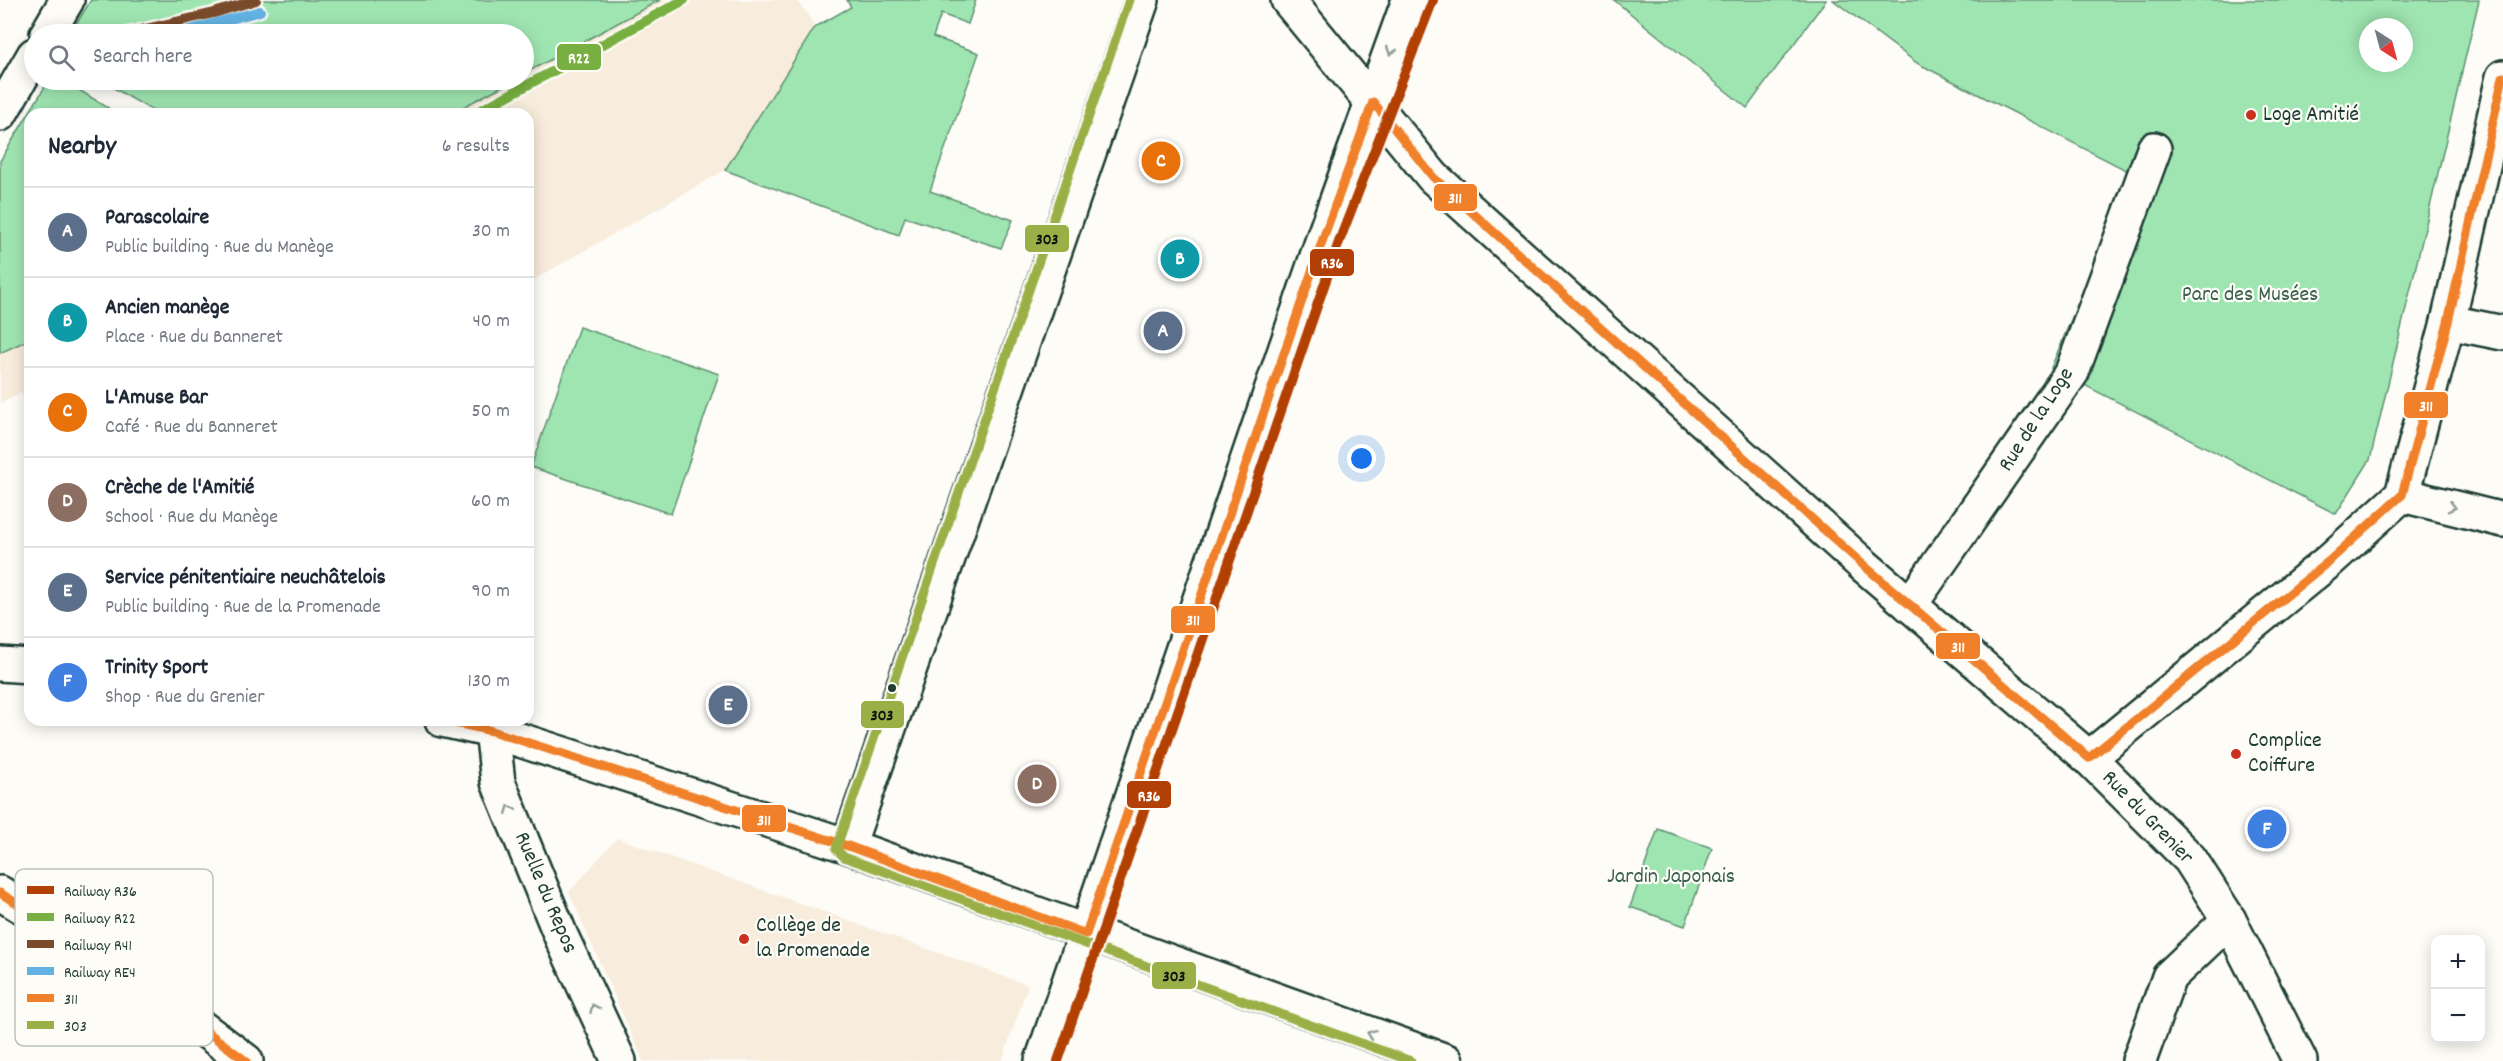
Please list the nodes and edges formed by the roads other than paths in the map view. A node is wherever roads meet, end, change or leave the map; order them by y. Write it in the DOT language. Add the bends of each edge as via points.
graph roads {
  1 [pos="67,0"];
  2 [pos="1142,0"];
  3 [pos="1288,0"];
  4 [pos="1409,0"];
  5 [pos="53,24"];
  6 [pos="24,72"];
  7 [pos="2503,77"];
  8 [pos="1373,102"];
  9 [pos="0,114"];
  10 [pos="2154,150"];
  11 [pos="2448,322"];
  12 [pos="2503,333"];
  13 [pos="2402,495"];
  14 [pos="2503,520"];
  15 [pos="1910,605"];
  16 [pos="0,664"];
  17 [pos="24,666"];
  18 [pos="492,726"];
  19 [pos="495,726"];
  20 [pos="2089,758"];
  21 [pos="848,846"];
  22 [pos="0,893"];
  23 [pos="15,902"];
  24 [pos="2229,920"];
  25 [pos="1086,934"];
  26 [pos="213,1036"];
  27 [pos="246,1061"];
  28 [pos="619,1061"];
  29 [pos="1042,1061"];
  30 [pos="1446,1061"];
  31 [pos="2139,1061"];
  32 [pos="2300,1061"];
  1 -- 5 [label="street"];
  2 -- 21 [label="street"];
  3 -- 8 [label="street, Rue du Grenier"];
  4 -- 8 [label="street, one-way"];
  6 -- 9 [label="street"];
  7 -- 11 [label="street"];
  8 -- 15 [label="street, Rue du Grenier" via="1433,177"];
  8 -- 25 [label="street"];
  10 -- 15 [label="street, Rue de la Loge" via="2072,372"];
  11 -- 12 [label="street"];
  11 -- 13 [label="street"];
  13 -- 14 [label="street, one-way"];
  13 -- 20 [label="street" via="2329,561"];
  15 -- 20 [label="street, Rue du Grenier"];
  16 -- 17 [label="street"];
  28 -- 18 [label="street, Ruelle du Repos, one-way" via="561,936 498,782"];
  19 -- 21 [label="street"];
  20 -- 24 [label="street, Rue du Grenier" via="2190,859"];
  21 -- 25 [label="street"];
  22 -- 23 [label="street"];
  24 -- 31 [label="street" via="2169,977"];
  24 -- 32 [label="street, Rue du Grenier"];
  25 -- 29 [label="street"];
  30 -- 25 [label="street, one-way"];
  26 -- 27 [label="street"];
}
